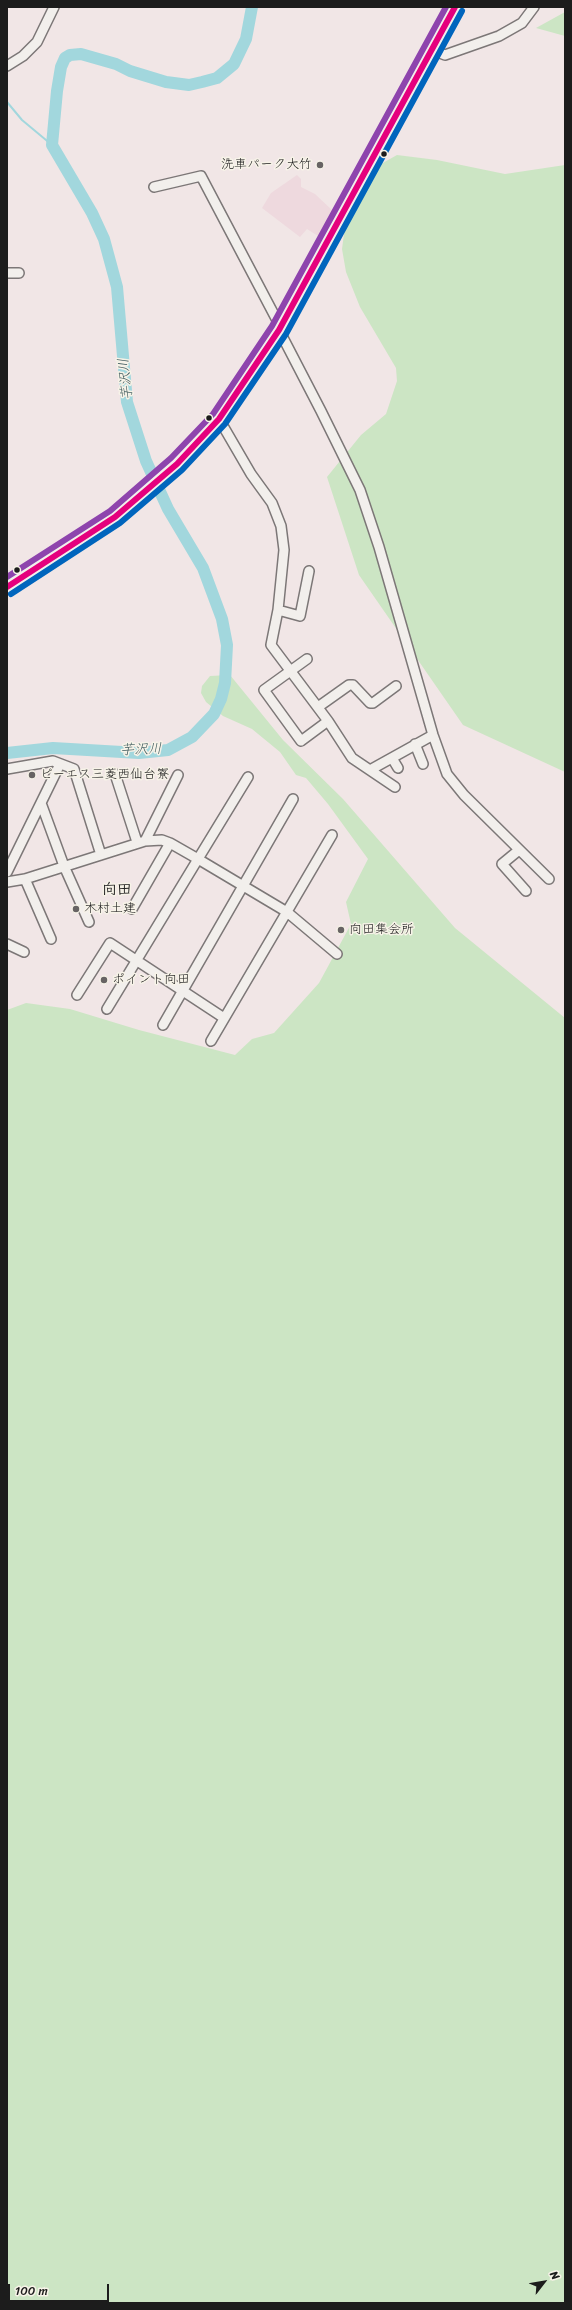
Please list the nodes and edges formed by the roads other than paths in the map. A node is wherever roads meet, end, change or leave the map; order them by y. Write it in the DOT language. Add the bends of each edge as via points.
graph roads {
  1 [pos="54,7"];
  2 [pos="455,7"];
  3 [pos="534,7"];
  4 [pos="432,50"];
  5 [pos="7,66"];
  6 [pos="154,187"];
  7 [pos="7,273"];
  8 [pos="19,273"];
  9 [pos="280,328"];
  10 [pos="219,419"];
  11 [pos="309,571"];
  12 [pos="7,587"];
  13 [pos="278,610"];
  14 [pos="307,659"];
  15 [pos="291,670"];
  16 [pos="396,686"];
  17 [pos="318,708"];
  18 [pos="328,721"];
  19 [pos="433,735"];
  20 [pos="415,744"];
  21 [pos="392,758"];
  22 [pos="60,764"];
  23 [pos="423,764"];
  24 [pos="398,768"];
  25 [pos="7,769"];
  26 [pos="370,770"];
  27 [pos="115,774"];
  28 [pos="178,775"];
  29 [pos="248,777"];
  30 [pos="395,787"];
  31 [pos="293,799"];
  32 [pos="41,803"];
  33 [pos="332,835"];
  34 [pos="141,842"];
  35 [pos="170,843"];
  36 [pos="519,850"];
  37 [pos="101,855"];
  38 [pos="198,859"];
  39 [pos="64,866"];
  40 [pos="7,872"];
  41 [pos="25,878"];
  42 [pos="549,879"];
  43 [pos="7,882"];
  44 [pos="244,885"];
  45 [pos="526,891"];
  46 [pos="132,908"];
  47 [pos="287,912"];
  48 [pos="90,922"];
  49 [pos="51,939"];
  50 [pos="7,944"];
  51 [pos="24,952"];
  52 [pos="337,954"];
  53 [pos="137,960"];
  54 [pos="182,992"];
  55 [pos="77,995"];
  56 [pos="107,1009"];
  57 [pos="224,1018"];
  58 [pos="163,1025"];
  59 [pos="211,1041"];
  1 -- 5 [label="street" via="37,42 23,56"];
  2 -- 4 [label="highway"];
  3 -- 4 [label="street" via="522,23 499,36 445,55"];
  4 -- 9 [label="highway"];
  6 -- 9 [label="street" via="201,176"];
  7 -- 8 [label="street"];
  9 -- 10 [label="highway"];
  9 -- 19 [label="street" via="360,490"];
  10 -- 12 [label="highway" via="177,464 115,517"];
  10 -- 13 [label="street" via="251,474 272,503 282,526 284,550"];
  11 -- 13 [label="street" via="300,616"];
  13 -- 15 [label="street" via="271,645"];
  14 -- 15 [label="street"];
  15 -- 17 [label="street"];
  15 -- 18 [label="street" via="264,690 301,741"];
  16 -- 17 [label="street" via="370,703 353,685 349,685"];
  17 -- 18 [label="street"];
  18 -- 26 [label="street" via="352,758"];
  19 -- 20 [label="street"];
  19 -- 36 [label="street" via="447,774 454,785"];
  20 -- 21 [label="street"];
  20 -- 23 [label="street"];
  21 -- 24 [label="street"];
  21 -- 26 [label="street"];
  22 -- 25 [label="street" via="53,761"];
  22 -- 32 [label="street"];
  22 -- 37 [label="street" via="74,769"];
  26 -- 30 [label="street"];
  27 -- 34 [label="street"];
  28 -- 34 [label="street"];
  29 -- 38 [label="street"];
  31 -- 44 [label="street"];
  32 -- 39 [label="street"];
  32 -- 40 [label="street"];
  33 -- 47 [label="street"];
  34 -- 35 [label="street" via="162,840"];
  34 -- 37 [label="street"];
  35 -- 38 [label="street"];
  35 -- 46 [label="street"];
  36 -- 42 [label="street"];
  36 -- 45 [label="street" via="502,864"];
  37 -- 39 [label="street"];
  38 -- 44 [label="street"];
  38 -- 53 [label="street"];
  39 -- 41 [label="street"];
  39 -- 48 [label="street"];
  41 -- 43 [label="street"];
  41 -- 49 [label="street"];
  44 -- 47 [label="street"];
  44 -- 54 [label="street"];
  47 -- 52 [label="street"];
  47 -- 57 [label="street"];
  50 -- 51 [label="street"];
  53 -- 54 [label="street"];
  53 -- 55 [label="street" via="110,943"];
  53 -- 56 [label="street"];
  54 -- 57 [label="street"];
  54 -- 58 [label="street"];
  57 -- 59 [label="street"];
}
